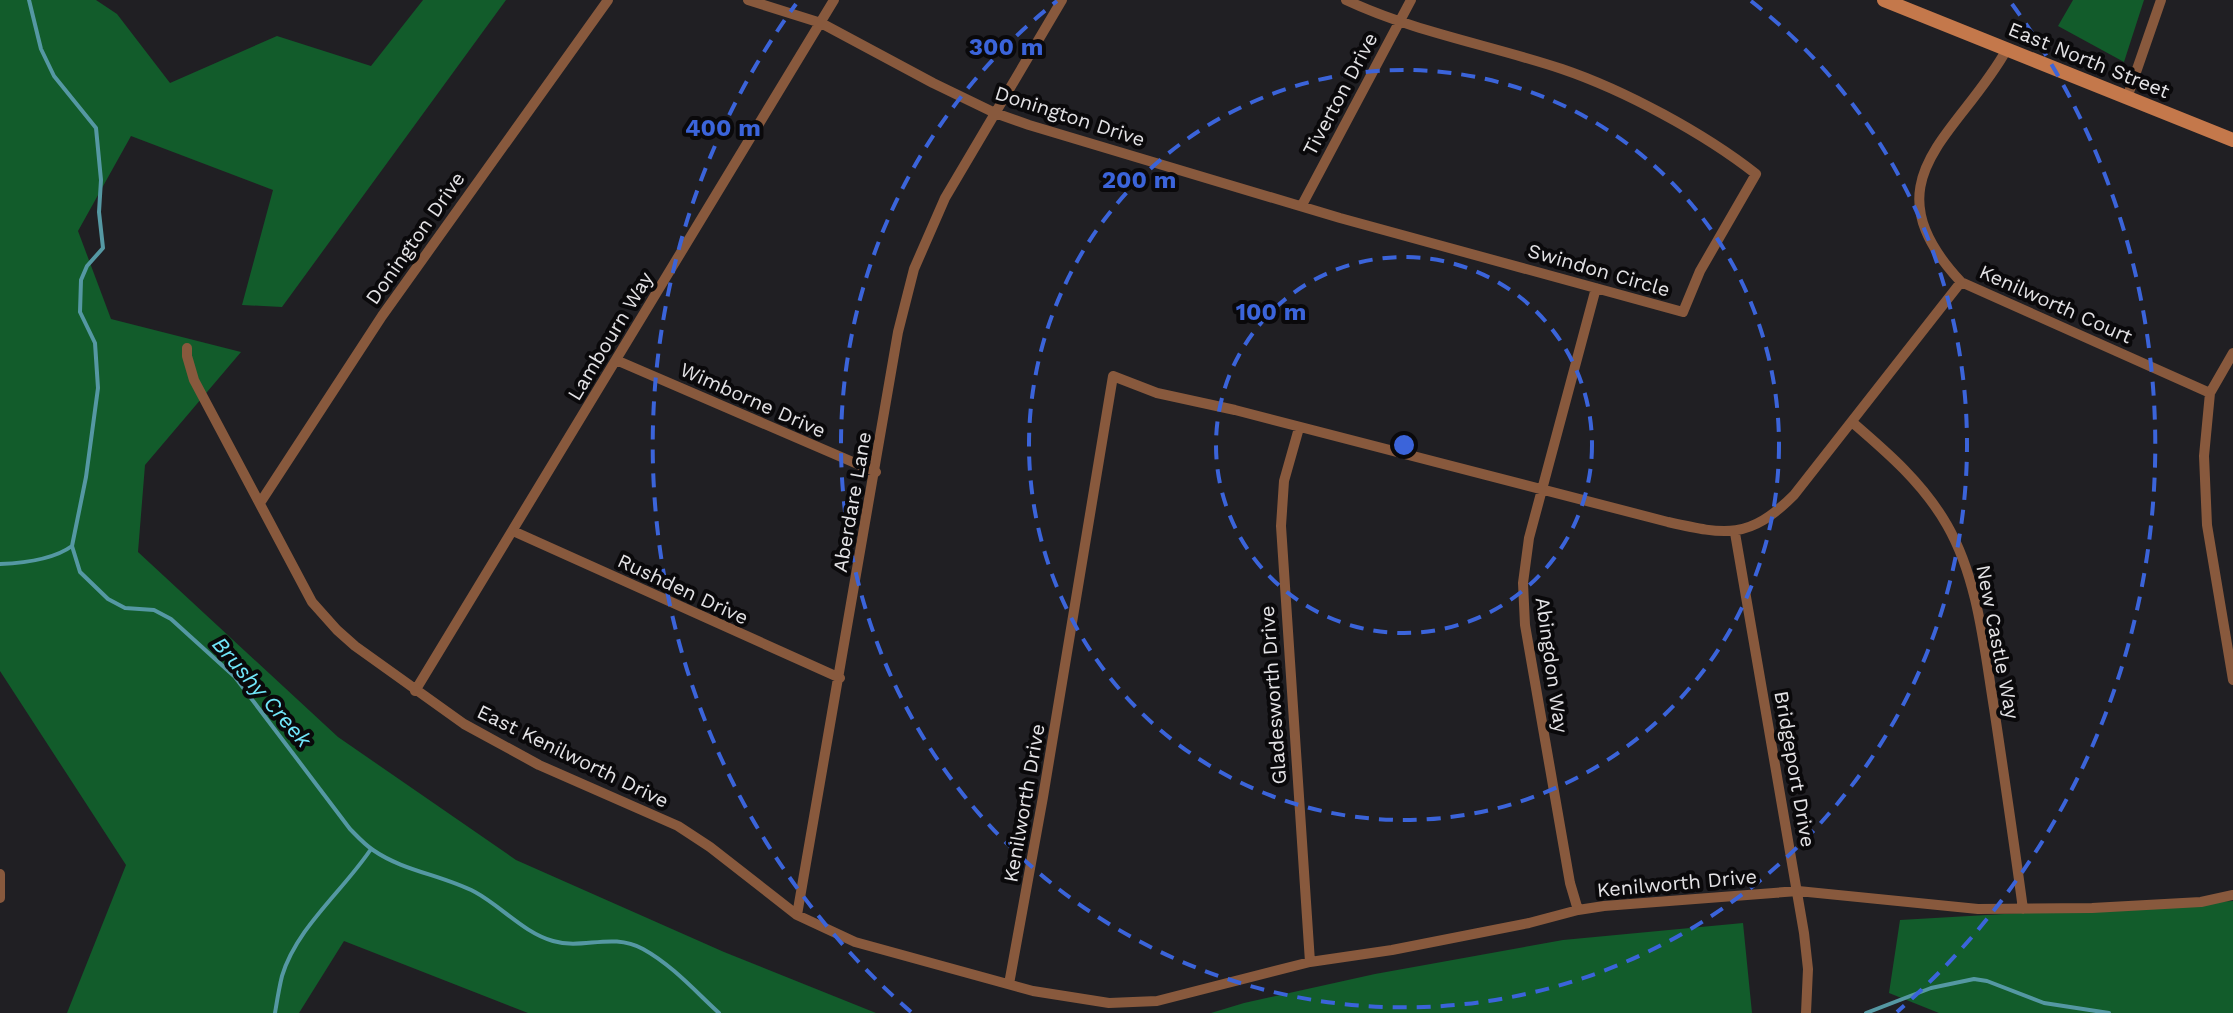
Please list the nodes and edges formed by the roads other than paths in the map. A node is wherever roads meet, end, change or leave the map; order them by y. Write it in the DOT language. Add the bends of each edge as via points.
graph roads {
  1 [pos="608,0"];
  2 [pos="748,0"];
  3 [pos="834,0"];
  4 [pos="1062,0"];
  5 [pos="1346,0"];
  6 [pos="1411,0"];
  7 [pos="1884,0"];
  8 [pos="2161,0"];
  9 [pos="1399,22"];
  10 [pos="821,23"];
  11 [pos="2007,49"];
  12 [pos="2127,98"];
  13 [pos="995,113"];
  14 [pos="2233,140"];
  15 [pos="1302,205"];
  16 [pos="1961,282"];
  17 [pos="1596,288"];
  18 [pos="187,348"];
  19 [pos="2233,353"];
  20 [pos="616,360"];
  21 [pos="2210,393"];
  22 [pos="1852,422"];
  23 [pos="1299,428"];
  24 [pos="876,472"];
  25 [pos="1542,491"];
  26 [pos="260,503"];
  27 [pos="513,531"];
  28 [pos="1735,533"];
  29 [pos="840,678"];
  30 [pos="2233,680"];
  31 [pos="415,691"];
  32 [pos="0,874"];
  33 [pos="1798,891"];
  34 [pos="2233,895"];
  35 [pos="0,898"];
  36 [pos="2023,909"];
  37 [pos="1578,910"];
  38 [pos="797,915"];
  39 [pos="1310,962"];
  40 [pos="1009,984"];
  41 [pos="1806,1013"];
  1 -- 26 [label="street, Donington Drive" via="390,304"];
  2 -- 10 [label="street, Donington Drive"];
  3 -- 10 [label="street, Lambourn Way"];
  4 -- 13 [label="street, Aberdare Lane"];
  5 -- 9 [label="street"];
  6 -- 9 [label="street, Tiverton Drive"];
  7 -- 11 [label="main road, East North Street"];
  8 -- 12 [label="street"];
  9 -- 15 [label="street, Tiverton Drive"];
  9 -- 17 [label="street, Swindon Circle" via="1602,84 1756,174 1700,271 1683,312"];
  10 -- 13 [label="street, Donington Drive"];
  10 -- 20 [label="street, Lambourn Way"];
  11 -- 12 [label="main road, East North Street"];
  11 -- 16 [label="street, Kenilworth Court" via="1929,159 1919,187 1927,234"];
  12 -- 14 [label="main road, East North Street"];
  13 -- 15 [label="street, Donington Drive"];
  13 -- 24 [label="street, Aberdare Lane" via="945,198 914,269 898,332"];
  15 -- 17 [label="street, Swindon Circle"];
  16 -- 21 [label="street, Kenilworth Court"];
  16 -- 22 [label="street"];
  17 -- 25 [label="street, Abingdon Way"];
  18 -- 26 [label="street, East Kenilworth Drive" via="194,379"];
  19 -- 21 [label="street"];
  20 -- 24 [label="street, Wimborne Drive"];
  20 -- 27 [label="street, Lambourn Way"];
  21 -- 30 [label="street" via="2204,456 2207,525"];
  22 -- 28 [label="street" via="1786,503"];
  22 -- 36 [label="street, New Castle Way" via="1921,487 1965,564 1989,679"];
  23 -- 25 [label="street, Kenilworth Drive"];
  23 -- 39 [label="street, Gladesworth Drive" via="1284,481 1281,526"];
  23 -- 40 [label="street, Kenilworth Drive" via="1157,393 1113,376"];
  24 -- 29 [label="street, Aberdare Lane"];
  25 -- 28 [label="street, Kenilworth Drive" via="1709,532"];
  25 -- 37 [label="street, Abingdon Way" via="1525,562 1524,612"];
  26 -- 31 [label="street, East Kenilworth Drive" via="321,614"];
  27 -- 29 [label="street, Rushden Drive"];
  27 -- 31 [label="street, Lambourn Way"];
  28 -- 33 [label="street, Bridgeport Drive"];
  29 -- 38 [label="street, Aberdare Lane"];
  31 -- 38 [label="street, East Kenilworth Drive" via="507,749 678,826"];
  32 -- 35 [label="street"];
  33 -- 36 [label="street, Kenilworth Drive"];
  33 -- 37 [label="street, Kenilworth Drive"];
  33 -- 41 [label="street, Bridgeport Drive" via="1808,969"];
  34 -- 36 [label="street, Kenilworth Drive" via="2201,902"];
  37 -- 39 [label="street, Kenilworth Drive"];
  38 -- 40 [label="street, East Kenilworth Drive" via="855,942"];
  39 -- 40 [label="street, Kenilworth Drive" via="1139,1003 1066,998"];
}
